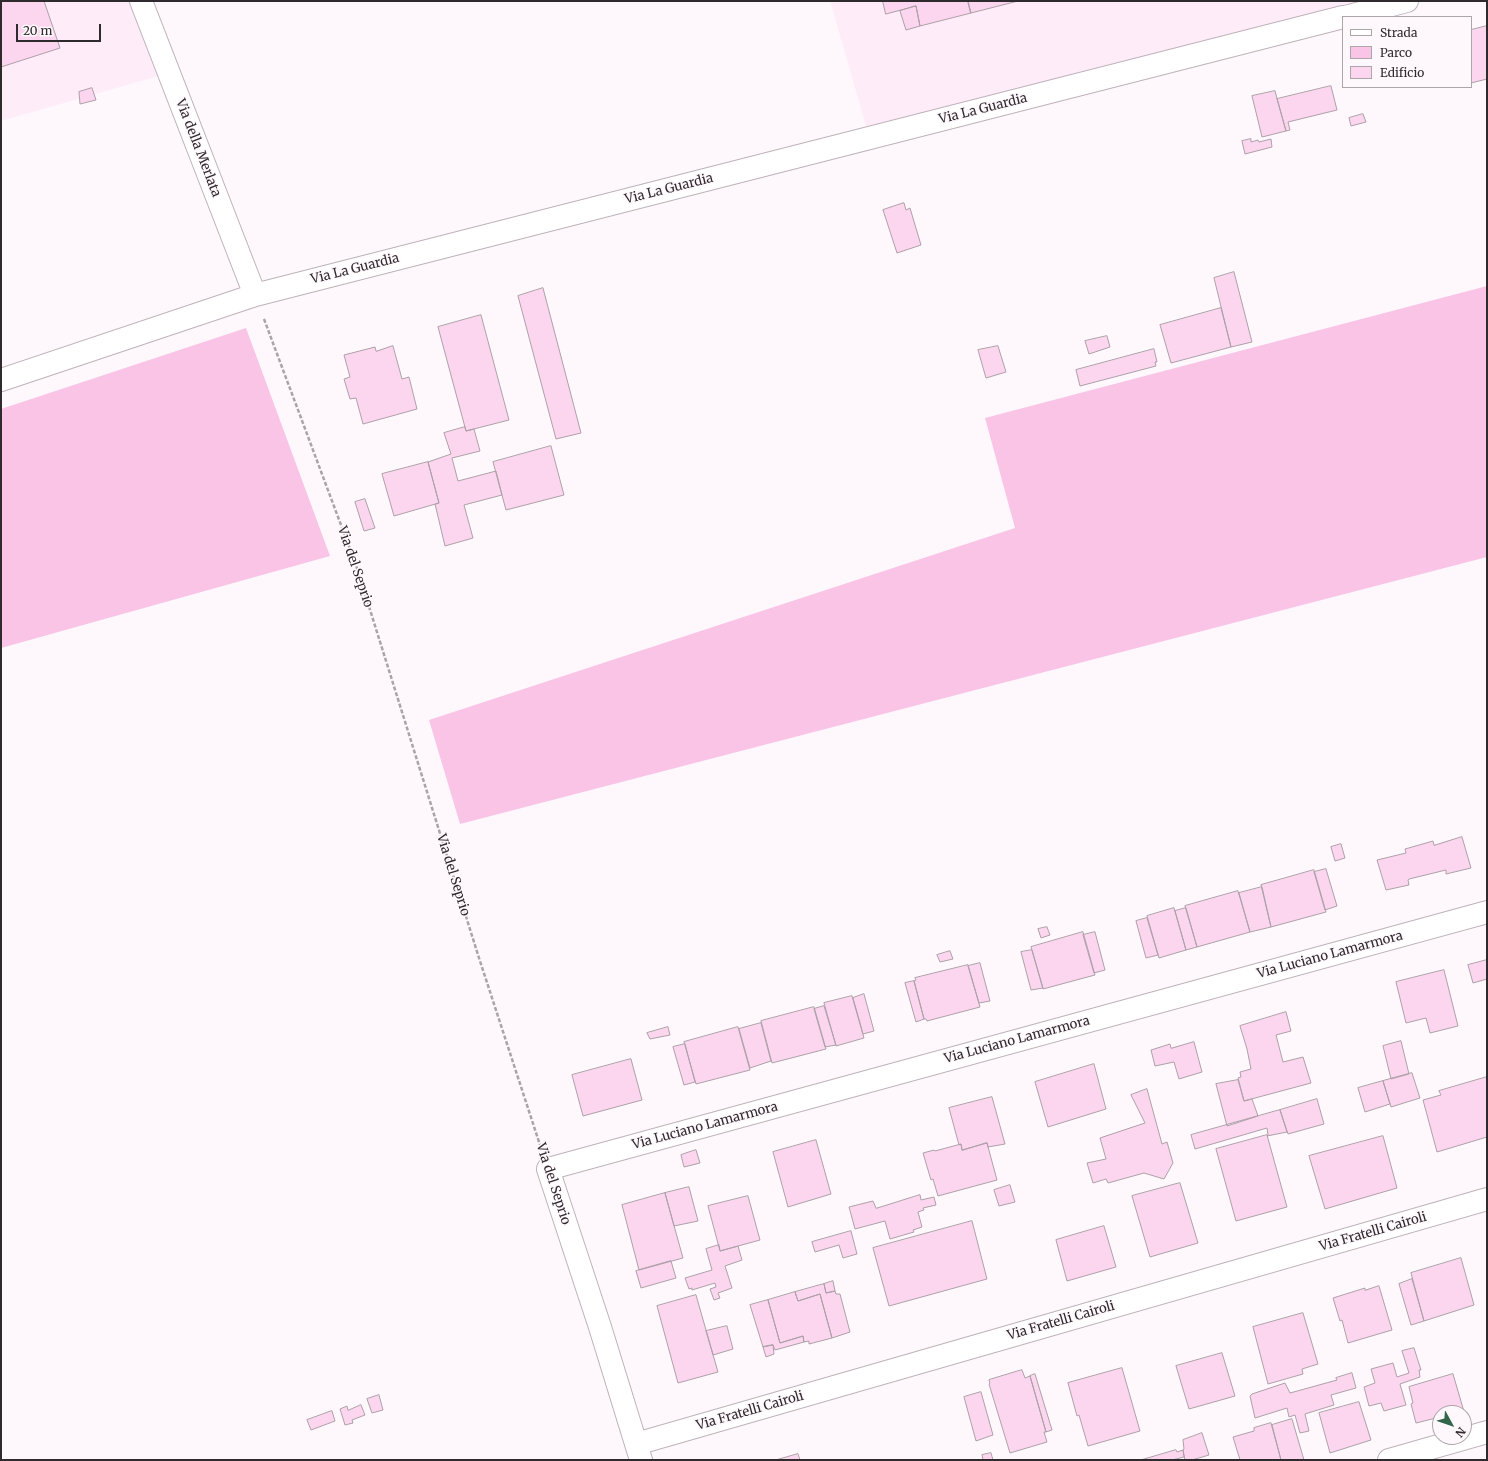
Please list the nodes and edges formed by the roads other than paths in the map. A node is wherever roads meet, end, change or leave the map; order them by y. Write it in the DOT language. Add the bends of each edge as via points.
graph roads {
  1 [pos="141,1"];
  2 [pos="1407,1"];
  3 [pos="1348,16"];
  4 [pos="1342,18"];
  5 [pos="255,294"];
  6 [pos="1,380"];
  7 [pos="1487,912"];
  8 [pos="548,1169"];
  9 [pos="1487,1199"];
  10 [pos="1487,1432"];
  11 [pos="638,1452"];
  12 [pos="1389,1460"];
  1 -- 5 [label="street, Via della Merlata"];
  2 -- 3 [label="street, Via La Guardia"];
  4 -- 5 [label="street, Via La Guardia"];
  5 -- 6 [label="street, Via La Guardia"];
  7 -- 8 [label="street, Via Luciano Lamarmora"];
  8 -- 11 [label="street, Via del Seprio"];
  9 -- 11 [label="street, Via Fratelli Cairoli"];
  10 -- 12 [label="street"];
}
